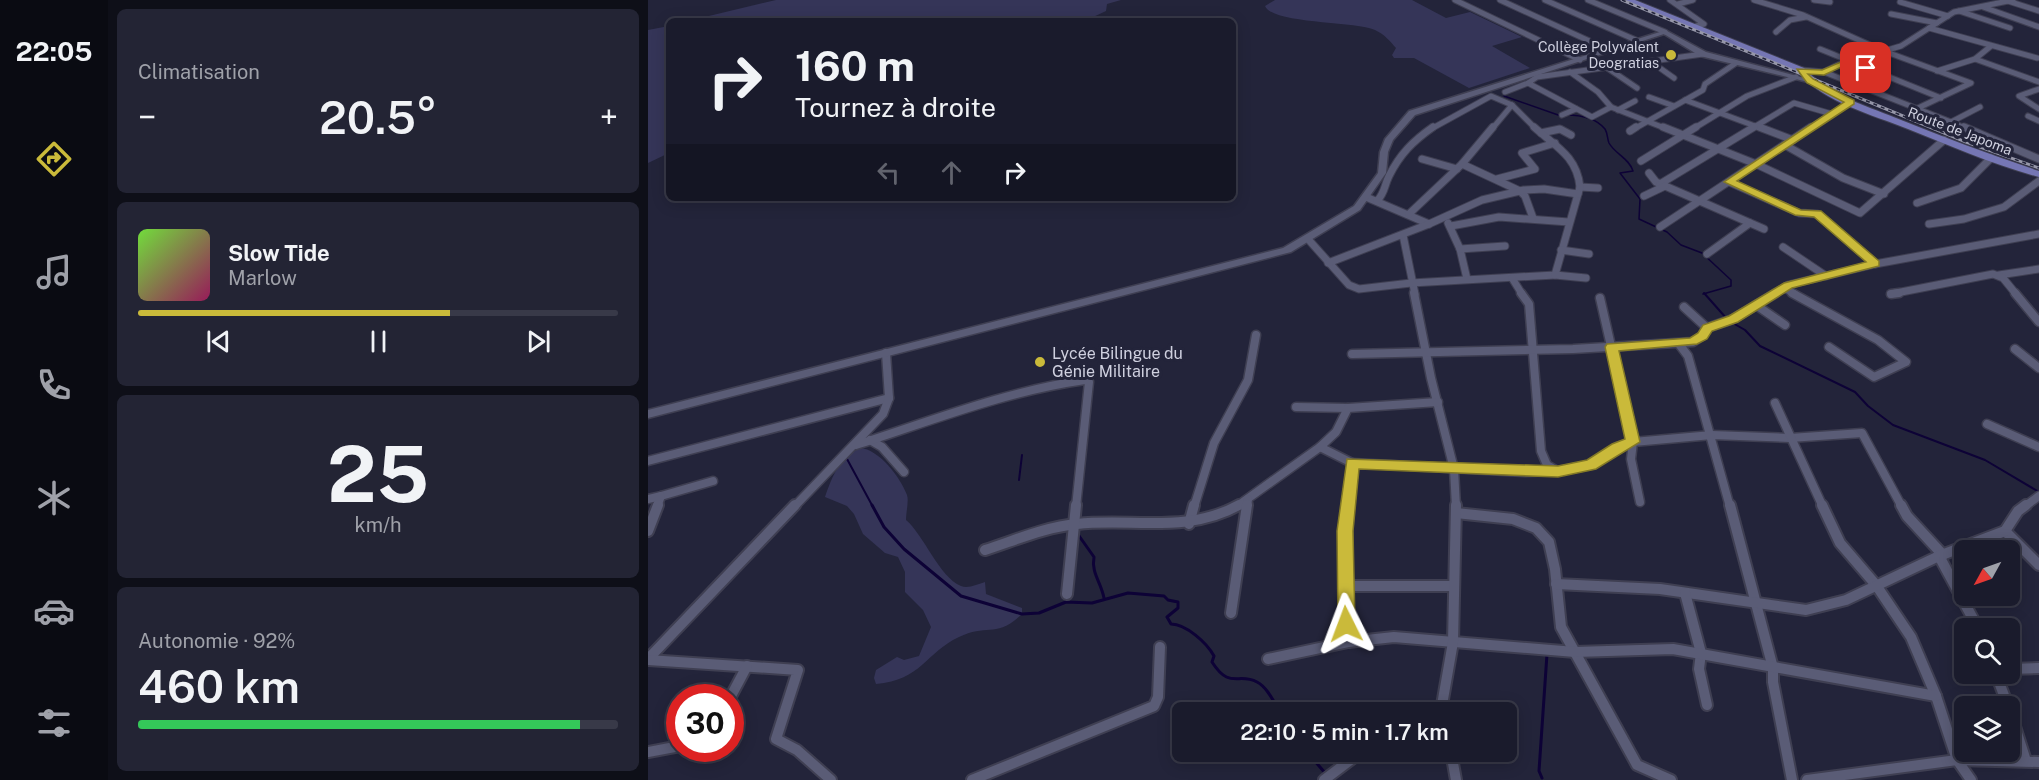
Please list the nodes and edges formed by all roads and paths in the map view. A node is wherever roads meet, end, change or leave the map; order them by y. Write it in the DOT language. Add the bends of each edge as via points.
graph roads {
  1 [pos="1455,0"];
  2 [pos="1500,0"];
  3 [pos="1545,0"];
  4 [pos="1588,0"];
  5 [pos="1629,0"];
  6 [pos="1670,0"];
  7 [pos="1694,0"];
  8 [pos="1755,0"];
  9 [pos="1763,0"];
  10 [pos="1814,0"];
  11 [pos="2010,1"];
  12 [pos="1830,2"];
  13 [pos="1900,2"];
  14 [pos="1678,4"];
  15 [pos="1981,6"];
  16 [pos="1959,11"];
  17 [pos="2039,11"];
  18 [pos="1891,14"];
  19 [pos="1948,16"];
  20 [pos="1807,17"];
  21 [pos="1937,23"];
  22 [pos="1693,27"];
  23 [pos="2039,27"];
  24 [pos="1929,28"];
  25 [pos="2010,28"];
  26 [pos="1665,32"];
  27 [pos="1776,32"];
  28 [pos="1638,41"];
  29 [pos="1991,46"];
  30 [pos="1820,49"];
  31 [pos="1610,50"];
  32 [pos="1881,50"];
  33 [pos="1703,54"];
  34 [pos="2037,58"];
  35 [pos="1975,59"];
  36 [pos="1580,60"];
  37 [pos="1650,61"];
  38 [pos="1848,61"];
  39 [pos="1736,63"];
  40 [pos="1606,67"];
  41 [pos="1936,71"];
  42 [pos="1570,72"];
  43 [pos="1824,72"];
  44 [pos="1798,74"];
  45 [pos="1674,78"];
  46 [pos="2039,82"];
  47 [pos="1528,83"];
  48 [pos="1637,88"];
  49 [pos="2039,89"];
  50 [pos="1505,92"];
  51 [pos="1649,97"];
  52 [pos="1941,98"];
  53 [pos="1685,100"];
  54 [pos="1635,101"];
  55 [pos="1850,102"];
  56 [pos="1512,105"];
  57 [pos="1674,106"];
  58 [pos="1980,107"];
  59 [pos="1614,108"];
  60 [pos="1576,109"];
  61 [pos="1916,109"];
  62 [pos="2039,109"];
  63 [pos="1719,113"];
  64 [pos="1832,114"];
  65 [pos="1562,115"];
  66 [pos="2028,116"];
  67 [pos="2039,120"];
  68 [pos="1648,121"];
  69 [pos="1951,122"];
  70 [pos="1755,126"];
  71 [pos="1630,131"];
  72 [pos="1541,133"];
  73 [pos="1571,135"];
  74 [pos="1683,135"];
  75 [pos="1793,140"];
  76 [pos="1944,140"];
  77 [pos="1554,143"];
  78 [pos="1785,145"];
  79 [pos="1718,149"];
  80 [pos="1991,158"];
  81 [pos="1422,159"];
  82 [pos="2039,159"];
  83 [pos="1641,161"];
  84 [pos="1756,164"];
  85 [pos="1459,166"];
  86 [pos="1649,173"];
  87 [pos="2039,174"];
  88 [pos="1497,179"];
  89 [pos="1729,182"];
  90 [pos="2037,184"];
  91 [pos="1662,185"];
  92 [pos="1598,188"];
  93 [pos="1579,190"];
  94 [pos="1520,191"];
  95 [pos="1884,194"];
  96 [pos="1644,196"];
  97 [pos="1366,197"];
  98 [pos="1377,201"];
  99 [pos="1700,201"];
  100 [pos="1917,203"];
  101 [pos="1409,214"];
  102 [pos="1443,218"];
  103 [pos="1533,218"];
  104 [pos="1569,222"];
  105 [pos="1750,223"];
  106 [pos="1430,224"];
  107 [pos="1929,224"];
  108 [pos="1451,226"];
  109 [pos="1660,227"];
  110 [pos="1764,229"];
  111 [pos="2039,234"];
  112 [pos="1402,235"];
  113 [pos="1308,239"];
  114 [pos="1506,246"];
  115 [pos="1783,247"];
  116 [pos="1460,249"];
  117 [pos="1562,250"];
  118 [pos="1589,254"];
  119 [pos="1707,254"];
  120 [pos="1328,263"];
  121 [pos="1875,264"];
  122 [pos="2039,269"];
  123 [pos="1555,274"];
  124 [pos="1998,275"];
  125 [pos="1827,276"];
  126 [pos="1512,278"];
  127 [pos="1586,278"];
  128 [pos="1467,279"];
  129 [pos="1411,283"];
  130 [pos="1784,288"];
  131 [pos="1891,294"];
  132 [pos="1600,298"];
  133 [pos="1756,305"];
  134 [pos="1684,307"];
  135 [pos="2039,322"];
  136 [pos="1785,325"];
  137 [pos="1707,328"];
  138 [pos="1256,336"];
  139 [pos="1679,344"];
  140 [pos="1612,347"];
  141 [pos="1829,347"];
  142 [pos="2016,349"];
  143 [pos="1533,350"];
  144 [pos="886,353"];
  145 [pos="1427,353"];
  146 [pos="1352,354"];
  147 [pos="2039,368"];
  148 [pos="889,398"];
  149 [pos="1438,402"];
  150 [pos="1775,403"];
  151 [pos="1296,407"];
  152 [pos="1348,408"];
  153 [pos="648,414"];
  154 [pos="1987,424"];
  155 [pos="1712,435"];
  156 [pos="1790,438"];
  157 [pos="870,440"];
  158 [pos="1633,442"];
  159 [pos="856,445"];
  160 [pos="1320,447"];
  161 [pos="2039,447"];
  162 [pos="648,461"];
  163 [pos="1352,463"];
  164 [pos="1454,469"];
  165 [pos="1558,471"];
  166 [pos="904,472"];
  167 [pos="713,481"];
  168 [pos="661,496"];
  169 [pos="2039,496"];
  170 [pos="648,499"];
  171 [pos="1248,499"];
  172 [pos="1640,502"];
  173 [pos="1456,513"];
  174 [pos="1189,524"];
  175 [pos="1073,525"];
  176 [pos="648,531"];
  177 [pos="2005,531"];
  178 [pos="985,549"];
  179 [pos="1941,555"];
  180 [pos="2039,565"];
  181 [pos="1556,584"];
  182 [pos="1876,585"];
  183 [pos="1345,586"];
  184 [pos="1454,586"];
  185 [pos="1684,593"];
  186 [pos="1067,594"];
  187 [pos="1757,604"];
  188 [pos="1231,613"];
  189 [pos="1973,618"];
  190 [pos="1348,642"];
  191 [pos="1453,642"];
  192 [pos="1160,647"];
  193 [pos="1575,652"];
  194 [pos="1701,653"];
  195 [pos="1268,659"];
  196 [pos="648,660"];
  197 [pos="747,666"];
  198 [pos="1773,668"];
  199 [pos="2039,668"];
  200 [pos="2020,669"];
  201 [pos="737,684"];
  202 [pos="1936,696"];
  203 [pos="1443,702"];
  204 [pos="1707,705"];
  205 [pos="2020,742"];
  206 [pos="666,749"];
  207 [pos="1954,751"];
  208 [pos="648,752"];
  209 [pos="1954,760"];
  210 [pos="2020,761"];
  211 [pos="2026,761"];
  212 [pos="1348,762"];
  213 [pos="1453,762"];
  214 [pos="1958,762"];
  215 [pos="2039,762"];
  216 [pos="825,778"];
  217 [pos="972,780"];
  218 [pos="1324,780"];
  219 [pos="1456,780"];
  220 [pos="1671,780"];
  221 [pos="1792,780"];
  222 [pos="1807,780"];
  223 [pos="1971,780"];
  1 -- 36 [label="street"];
  2 -- 31 [label="street"];
  3 -- 28 [label="street"];
  4 -- 26 [label="street"];
  5 -- 22 [label="main road"];
  6 -- 14 [label="street"];
  7 -- 14 [label="street"];
  8 -- 9 [label="street"];
  8 -- 20 [label="street"];
  10 -- 12 [label="street"];
  11 -- 15 [label="street"];
  11 -- 17 [label="street"];
  13 -- 19 [label="street"];
  14 -- 22 [label="street" via="1704,24"];
  15 -- 16 [label="street"];
  15 -- 23 [label="street"];
  16 -- 19 [label="street"];
  16 -- 25 [label="street"];
  18 -- 21 [label="street"];
  19 -- 21 [label="street"];
  20 -- 27 [label="street" via="1790,20"];
  20 -- 32 [label="street"];
  21 -- 24 [label="street"];
  22 -- 44 [label="main road"];
  24 -- 29 [label="street"];
  24 -- 32 [label="street" via="1901,46"];
  26 -- 28 [label="main road"];
  26 -- 33 [label="main road"];
  28 -- 31 [label="main road"];
  29 -- 34 [label="street"];
  29 -- 35 [label="street"];
  30 -- 38 [label="street"];
  31 -- 36 [label="main road"];
  32 -- 38 [label="street"];
  32 -- 41 [label="street"];
  33 -- 37 [label="street"];
  33 -- 39 [label="main road"];
  35 -- 41 [label="street"];
  35 -- 46 [label="street"];
  36 -- 97 [label="main road" via="1412,113 1389,140 1382,173"];
  37 -- 40 [label="street"];
  37 -- 45 [label="street"];
  38 -- 43 [label="street"];
  38 -- 52 [label="street"];
  39 -- 44 [label="main road"];
  39 -- 53 [label="street"];
  40 -- 42 [label="street"];
  40 -- 48 [label="street"];
  41 -- 52 [label="street" via="1971,84"];
  42 -- 47 [label="street" via="1537,77"];
  42 -- 59 [label="street"];
  43 -- 44 [label="street"];
  43 -- 61 [label="street"];
  44 -- 55 [label="main road, Route de Japoma"];
  44 -- 63 [label="street"];
  47 -- 50 [label="street"];
  47 -- 60 [label="street"];
  49 -- 62 [label="street" via="2019,96"];
  51 -- 57 [label="street"];
  52 -- 61 [label="street"];
  53 -- 57 [label="street"];
  53 -- 63 [label="street"];
  54 -- 59 [label="street"];
  55 -- 64 [label="street"];
  55 -- 76 [label="main road, Route de Japoma"];
  56 -- 72 [label="street"];
  56 -- 85 [label="street"];
  56 -- 98 [label="street" via="1491,96 1415,141 1405,149 1388,178 1385,193"];
  57 -- 68 [label="street"];
  58 -- 69 [label="street"];
  59 -- 60 [label="street" via="1592,117"];
  59 -- 68 [label="street"];
  60 -- 65 [label="street"];
  61 -- 69 [label="street"];
  63 -- 70 [label="street"];
  63 -- 74 [label="street"];
  64 -- 70 [label="street" via="1794,103"];
  64 -- 75 [label="street"];
  66 -- 67 [label="street"];
  68 -- 71 [label="street"];
  68 -- 74 [label="street"];
  69 -- 82 [label="street"];
  70 -- 75 [label="street"];
  70 -- 79 [label="street"];
  72 -- 73 [label="street" via="1560,129"];
  72 -- 77 [label="street"];
  74 -- 79 [label="street"];
  74 -- 83 [label="street"];
  75 -- 78 [label="street"];
  76 -- 80 [label="main road, Route de Japoma"];
  76 -- 95 [label="street" via="1913,163"];
  77 -- 88 [label="street" via="1522,153 1535,170"];
  77 -- 93 [label="street" via="1574,160 1580,176"];
  78 -- 84 [label="street"];
  78 -- 95 [label="street" via="1843,178"];
  79 -- 84 [label="street"];
  79 -- 91 [label="street"];
  80 -- 87 [label="main road, Route de Japoma"];
  80 -- 100 [label="street" via="1961,188"];
  81 -- 85 [label="street"];
  84 -- 89 [label="street"];
  84 -- 95 [label="street" via="1860,213"];
  85 -- 88 [label="street"];
  85 -- 101 [label="street"];
  86 -- 91 [label="street"];
  88 -- 94 [label="street"];
  89 -- 99 [label="street"];
  89 -- 121 [label="street" via="1799,213 1817,214"];
  90 -- 107 [label="street" via="2004,207"];
  91 -- 96 [label="street"];
  91 -- 99 [label="street"];
  92 -- 93 [label="street"];
  93 -- 94 [label="street"];
  93 -- 104 [label="street"];
  94 -- 102 [label="street" via="1482,200"];
  94 -- 103 [label="street"];
  97 -- 98 [label="street"];
  97 -- 113 [label="main road" via="1350,213"];
  98 -- 101 [label="street"];
  99 -- 105 [label="street"];
  99 -- 109 [label="street"];
  101 -- 106 [label="street"];
  102 -- 106 [label="street"];
  102 -- 108 [label="street"];
  103 -- 104 [label="street"];
  103 -- 108 [label="street" via="1498,218"];
  104 -- 117 [label="street"];
  105 -- 110 [label="street"];
  105 -- 119 [label="street"];
  106 -- 112 [label="street"];
  108 -- 116 [label="street"];
  111 -- 121 [label="street"];
  112 -- 120 [label="street"];
  112 -- 129 [label="street"];
  113 -- 120 [label="street"];
  113 -- 144 [label="main road" via="1275,254"];
  114 -- 116 [label="street"];
  115 -- 125 [label="street"];
  116 -- 128 [label="street"];
  117 -- 118 [label="street"];
  117 -- 123 [label="street"];
  120 -- 129 [label="street" via="1354,288"];
  121 -- 125 [label="street"];
  122 -- 124 [label="street"];
  123 -- 126 [label="street"];
  123 -- 127 [label="street"];
  124 -- 131 [label="street" via="1982,274"];
  124 -- 135 [label="street"];
  125 -- 130 [label="street"];
  126 -- 128 [label="street"];
  126 -- 143 [label="street" via="1529,304"];
  128 -- 129 [label="street"];
  129 -- 145 [label="street"];
  130 -- 133 [label="street"];
  130 -- 141 [label="street" via="1878,340 1906,362 1874,377"];
  132 -- 140 [label="street"];
  133 -- 136 [label="street"];
  133 -- 137 [label="street"];
  134 -- 137 [label="street"];
  137 -- 139 [label="street" via="1698,339"];
  138 -- 174 [label="street" via="1255,365 1213,446"];
  139 -- 140 [label="street"];
  139 -- 155 [label="street" via="1688,356"];
  140 -- 143 [label="street"];
  140 -- 158 [label="street"];
  142 -- 147 [label="street"];
  143 -- 145 [label="street"];
  143 -- 165 [label="street" via="1541,451 1547,465"];
  144 -- 148 [label="street"];
  144 -- 153 [label="main road"];
  145 -- 146 [label="street"];
  145 -- 149 [label="street"];
  148 -- 159 [label="street" via="883,414"];
  148 -- 162 [label="street"];
  149 -- 152 [label="street"];
  149 -- 164 [label="street"];
  150 -- 156 [label="street"];
  151 -- 152 [label="street"];
  152 -- 160 [label="street" via="1336,432"];
  154 -- 161 [label="street"];
  155 -- 156 [label="street"];
  155 -- 158 [label="street"];
  155 -- 187 [label="street"];
  156 -- 179 [label="street" via="1862,433 1906,516"];
  156 -- 182 [label="street" via="1840,543"];
  157 -- 159 [label="street"];
  157 -- 166 [label="street" via="882,447"];
  157 -- 175 [label="street" via="996,400 1085,380 1090,385"];
  158 -- 165 [label="street" via="1617,447 1591,465"];
  158 -- 172 [label="street" via="1630,459"];
  159 -- 196 [label="street"];
  160 -- 163 [label="street"];
  160 -- 171 [label="street"];
  163 -- 164 [label="street"];
  163 -- 183 [label="street" via="1345,531"];
  164 -- 165 [label="street"];
  164 -- 173 [label="street"];
  167 -- 168 [label="street"];
  168 -- 170 [label="street"];
  168 -- 176 [label="street"];
  169 -- 177 [label="street" via="2018,511"];
  171 -- 174 [label="street" via="1230,510"];
  171 -- 188 [label="street"];
  173 -- 181 [label="street" via="1505,517 1536,528 1553,552"];
  173 -- 184 [label="street"];
  174 -- 175 [label="street"];
  175 -- 178 [label="street"];
  175 -- 186 [label="street"];
  177 -- 179 [label="street"];
  177 -- 180 [label="street"];
  179 -- 182 [label="street"];
  179 -- 189 [label="street"];
  181 -- 185 [label="street"];
  181 -- 193 [label="street" via="1558,618"];
  182 -- 187 [label="street" via="1835,605 1806,610"];
  182 -- 202 [label="street" via="1911,637"];
  183 -- 184 [label="street"];
  183 -- 190 [label="street"];
  184 -- 191 [label="street"];
  185 -- 187 [label="street"];
  185 -- 194 [label="street"];
  187 -- 198 [label="street"];
  190 -- 191 [label="street" via="1394,637"];
  190 -- 195 [label="street"];
  191 -- 193 [label="street"];
  191 -- 203 [label="street"];
  192 -- 217 [label="street" via="1158,697 1154,706"];
  193 -- 194 [label="street" via="1673,649"];
  193 -- 220 [label="street" via="1636,765"];
  194 -- 198 [label="street"];
  194 -- 204 [label="street" via="1699,669"];
  196 -- 197 [label="street"];
  197 -- 201 [label="street"];
  197 -- 216 [label="street" via="798,670 776,739 797,750"];
  198 -- 202 [label="street"];
  198 -- 221 [label="street"];
  199 -- 200 [label="street"];
  202 -- 207 [label="street"];
  205 -- 211 [label="street"];
  206 -- 208 [label="street"];
  209 -- 222 [label="street"];
  210 -- 211 [label="street"];
  211 -- 215 [label="street"];
  212 -- 218 [label="street"];
  213 -- 219 [label="street"];
  214 -- 223 [label="street"];
}
